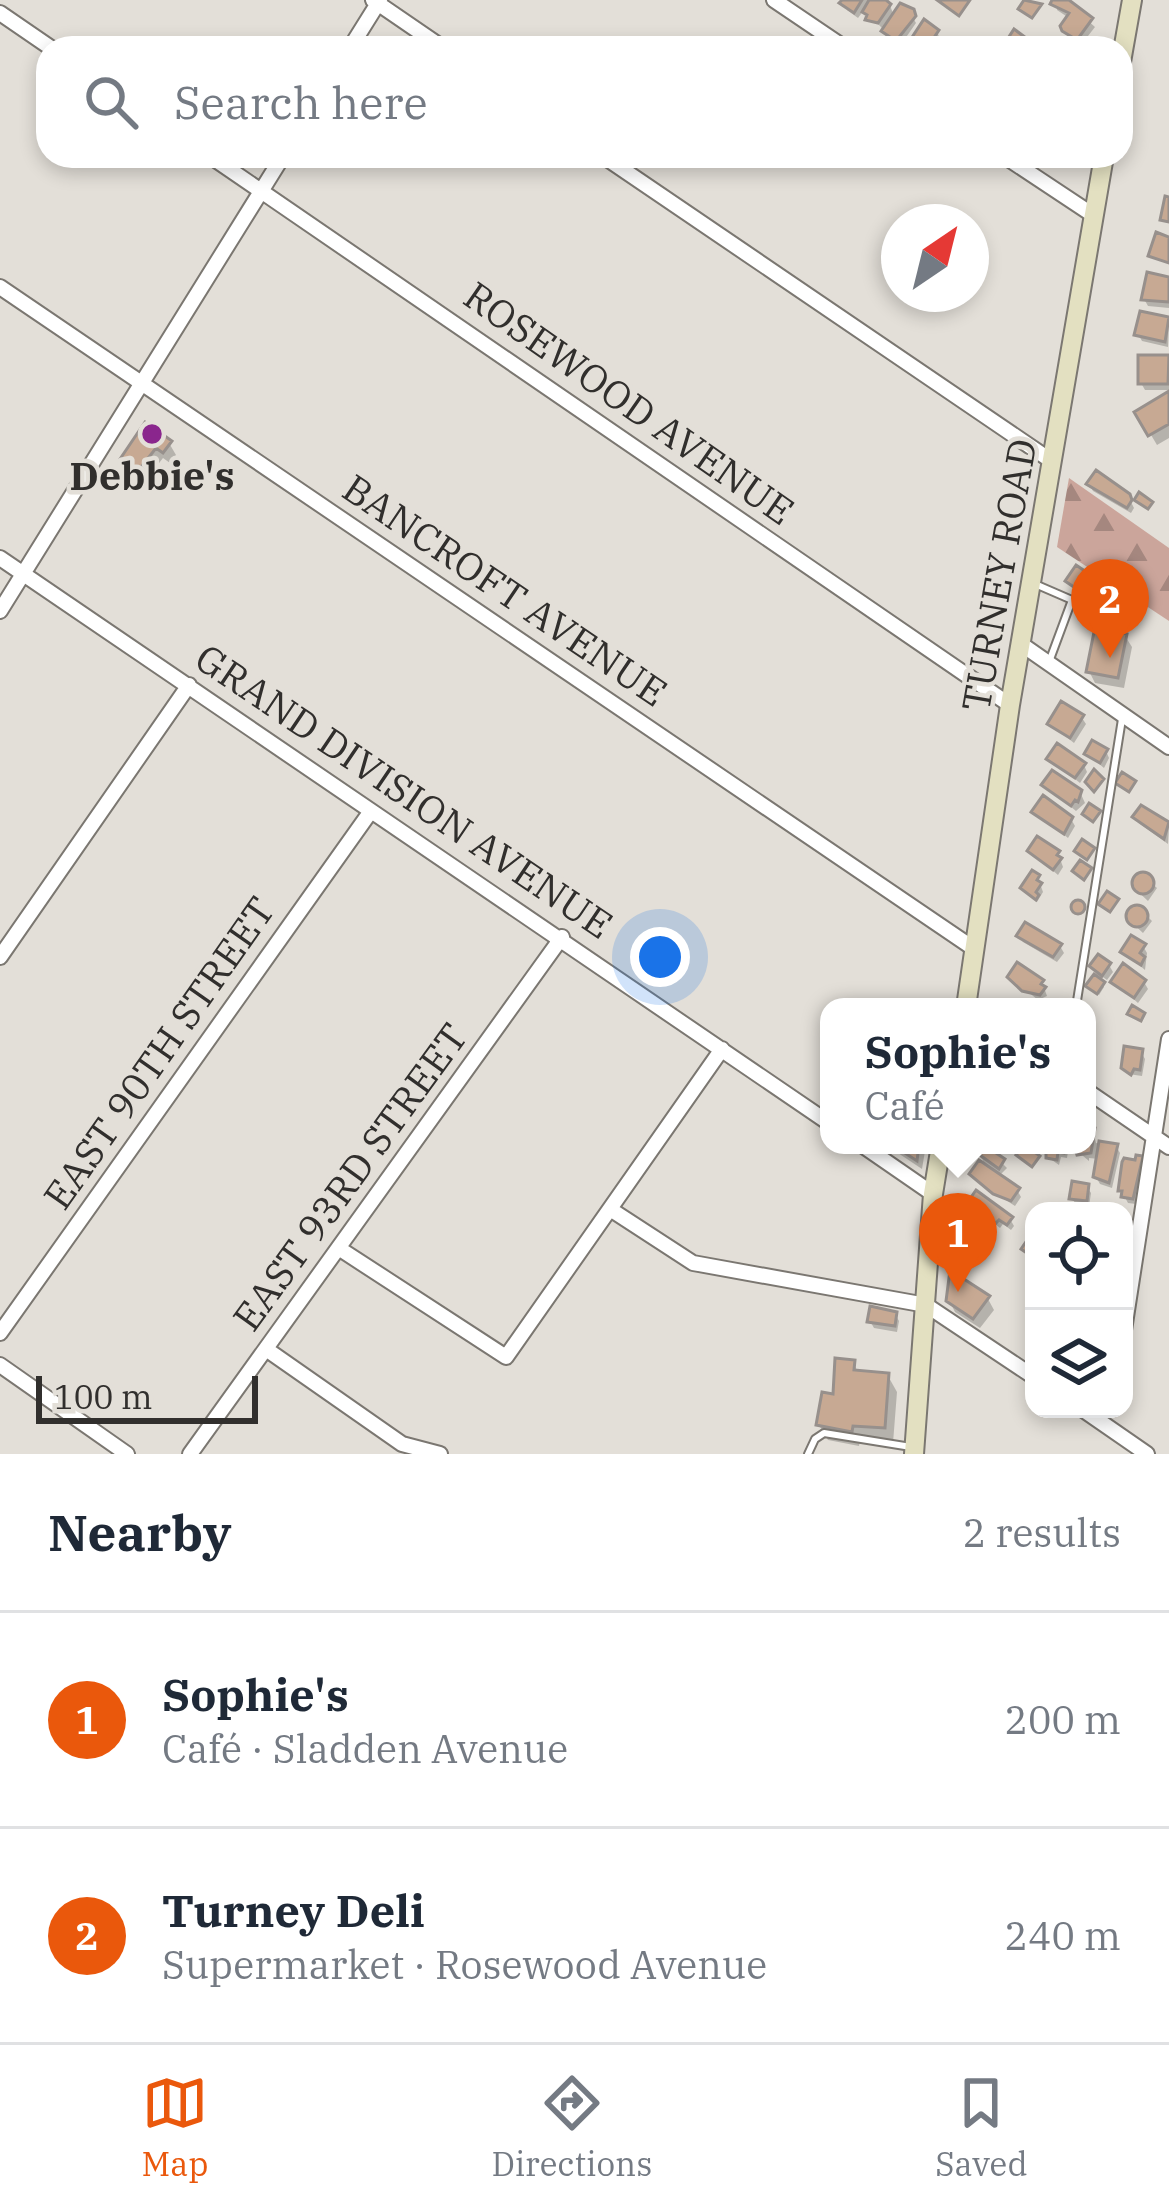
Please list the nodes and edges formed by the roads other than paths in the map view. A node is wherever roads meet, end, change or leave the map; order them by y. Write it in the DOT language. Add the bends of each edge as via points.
graph roads {
  1 [pos="774,0"];
  2 [pos="1132,0"];
  3 [pos="377,1"];
  4 [pos="0,13"];
  5 [pos="357,36"];
  6 [pos="426,36"];
  7 [pos="826,36"];
  8 [pos="1126,36"];
  9 [pos="36,37"];
  10 [pos="228,168"];
  11 [pos="275,168"];
  12 [pos="621,168"];
  13 [pos="1022,168"];
  14 [pos="1102,168"];
  15 [pos="261,190"];
  16 [pos="1093,215"];
  17 [pos="0,287"];
  18 [pos="143,384"];
  19 [pos="1053,462"];
  20 [pos="0,558"];
  21 [pos="25,575"];
  22 [pos="1032,582"];
  23 [pos="0,610"];
  24 [pos="1021,644"];
  25 [pos="1048,663"];
  26 [pos="189,685"];
  27 [pos="1010,705"];
  28 [pos="1123,715"];
  29 [pos="1169,747"];
  30 [pos="371,811"];
  31 [pos="562,938"];
  32 [pos="973,948"];
  33 [pos="0,957"];
  34 [pos="967,998"];
  35 [pos="1077,998"];
  36 [pos="1169,1039"];
  37 [pos="722,1049"];
  38 [pos="1096,1097"];
  39 [pos="820,1117"];
  40 [pos="1154,1137"];
  41 [pos="1169,1147"];
  42 [pos="875,1154"];
  43 [pos="940,1154"];
  44 [pos="933,1194"];
  45 [pos="610,1209"];
  46 [pos="340,1249"];
  47 [pos="926,1305"];
  48 [pos="1127,1310"];
  49 [pos="0,1333"];
  50 [pos="266,1349"];
  51 [pos="0,1365"];
  52 [pos="1025,1371"];
  53 [pos="1095,1418"];
  54 [pos="915,1451"];
  55 [pos="127,1454"];
  56 [pos="190,1454"];
  57 [pos="440,1454"];
  58 [pos="808,1454"];
  59 [pos="1147,1454"];
  1 -- 7 [label="street"];
  2 -- 8 [label="main road"];
  3 -- 5 [label="street"];
  3 -- 6 [label="street"];
  4 -- 9 [label="street"];
  10 -- 15 [label="street, ROSEWOOD AVENUE"];
  11 -- 15 [label="street"];
  12 -- 19 [label="street"];
  13 -- 16 [label="street"];
  14 -- 16 [label="main road, TURNEY ROAD"];
  15 -- 18 [label="street"];
  15 -- 27 [label="street, ROSEWOOD AVENUE"];
  16 -- 19 [label="main road, TURNEY ROAD"];
  17 -- 18 [label="street, BANCROFT AVENUE"];
  18 -- 21 [label="street"];
  18 -- 32 [label="street, BANCROFT AVENUE"];
  19 -- 22 [label="main road, TURNEY ROAD"];
  20 -- 21 [label="street, GRAND DIVISION AVENUE"];
  21 -- 23 [label="street"];
  21 -- 26 [label="street, GRAND DIVISION AVENUE"];
  22 -- 24 [label="main road, TURNEY ROAD"];
  22 -- 25 [label="lane" via="1072,599"];
  24 -- 25 [label="street"];
  24 -- 27 [label="main road, TURNEY ROAD"];
  25 -- 28 [label="street"];
  26 -- 30 [label="street, GRAND DIVISION AVENUE"];
  26 -- 33 [label="street"];
  27 -- 32 [label="main road, TURNEY ROAD"];
  28 -- 29 [label="street"];
  28 -- 35 [label="lane"];
  30 -- 31 [label="street, GRAND DIVISION AVENUE"];
  30 -- 49 [label="street, EAST 90TH STREET"];
  31 -- 37 [label="street, GRAND DIVISION AVENUE"];
  31 -- 46 [label="street, EAST 93RD STREET"];
  32 -- 34 [label="main road, TURNEY ROAD"];
  36 -- 40 [label="street"];
  37 -- 39 [label="street, GRAND DIVISION AVENUE"];
  37 -- 45 [label="street"];
  38 -- 40 [label="street"];
  40 -- 41 [label="street"];
  40 -- 48 [label="street"];
  42 -- 44 [label="street"];
  43 -- 44 [label="main road"];
  44 -- 47 [label="main road"];
  45 -- 46 [label="street" via="506,1358"];
  45 -- 47 [label="street" via="693,1263"];
  46 -- 50 [label="street, EAST 93RD STREET"];
  47 -- 52 [label="street"];
  47 -- 54 [label="main road"];
  50 -- 56 [label="street, EAST 93RD STREET"];
  50 -- 57 [label="street" via="402,1444"];
  51 -- 55 [label="street"];
  53 -- 59 [label="street"];
  54 -- 58 [label="lane" via="819,1434"];
}
